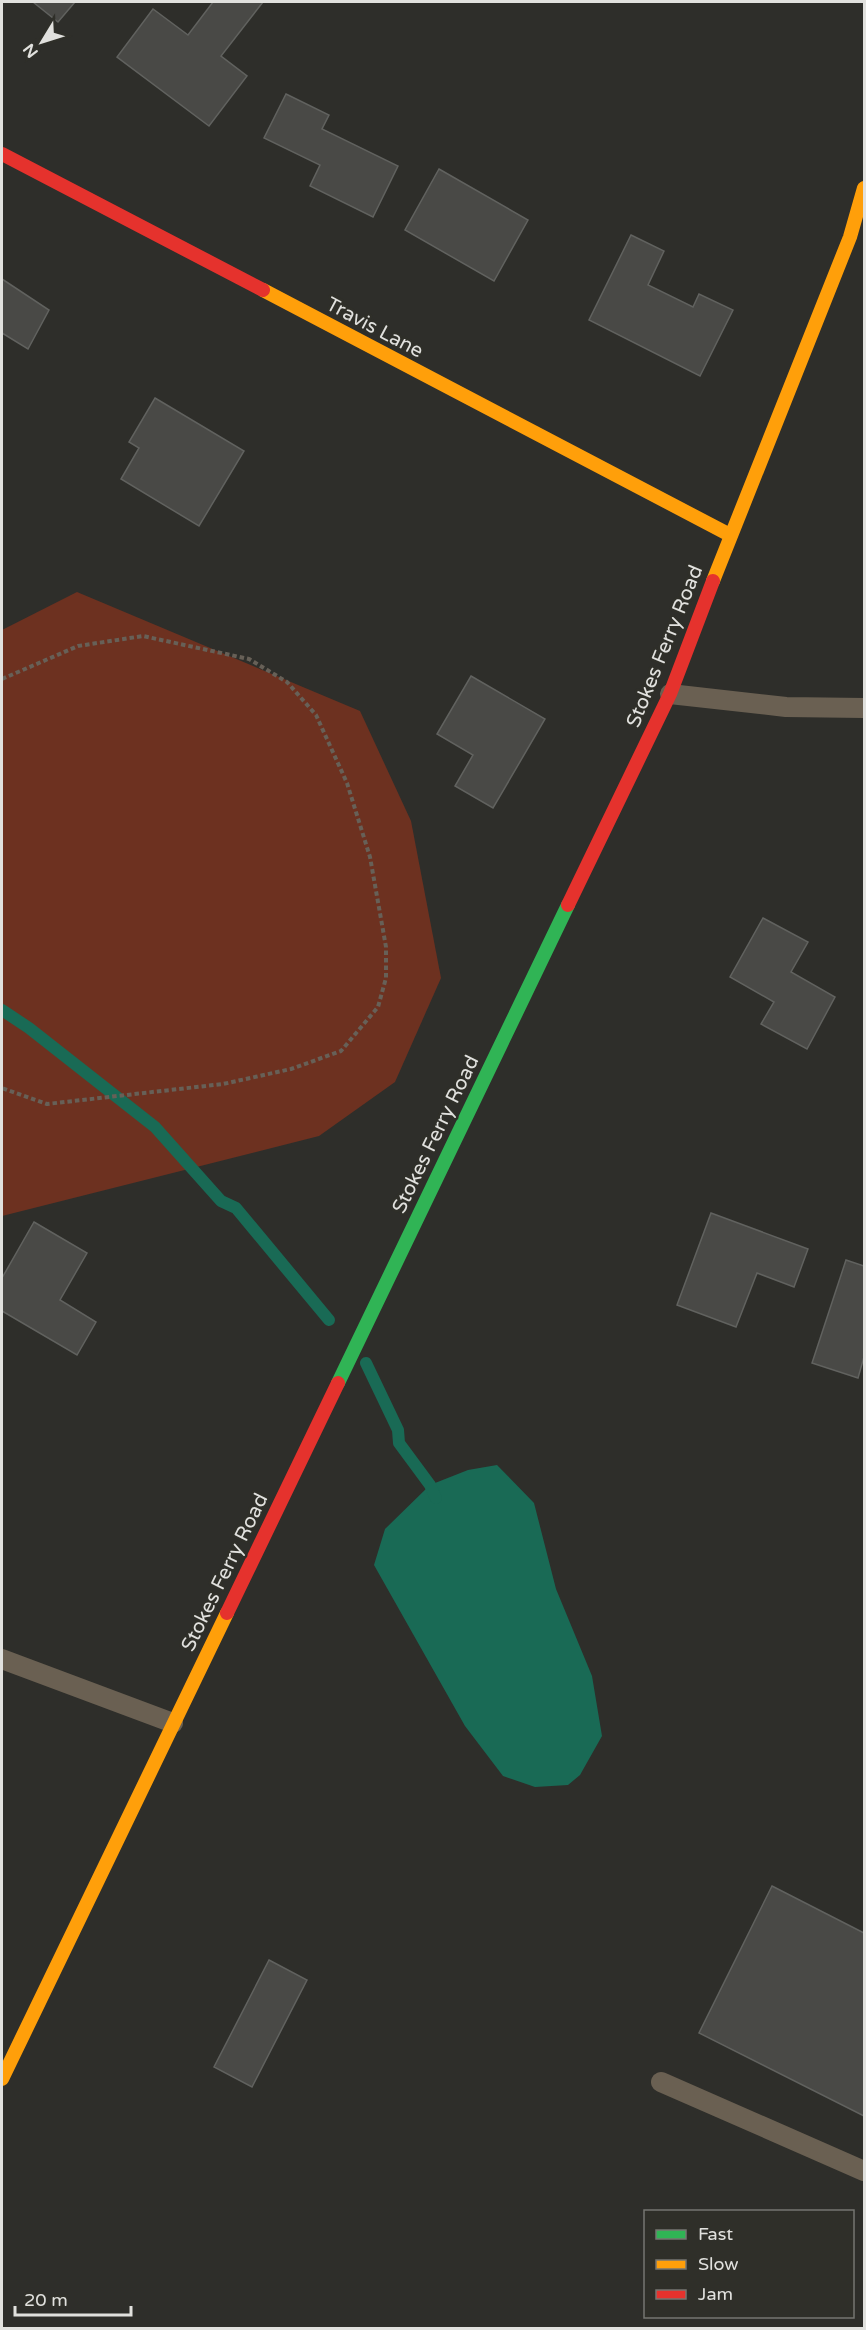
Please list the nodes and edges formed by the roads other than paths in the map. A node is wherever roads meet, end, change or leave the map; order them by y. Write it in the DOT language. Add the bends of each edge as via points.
graph roads {
  1 [pos="2,154"];
  2 [pos="864,188"];
  3 [pos="730,535"];
  4 [pos="670,694"];
  5 [pos="864,708"];
  6 [pos="2,1659"];
  7 [pos="173,1723"];
  8 [pos="2,2079"];
  9 [pos="661,2082"];
  10 [pos="864,2171"];
  1 -- 3 [label="street, Travis Lane"];
  2 -- 3 [label="street, Stokes Ferry Road" via="850,237"];
  3 -- 4 [label="street, Stokes Ferry Road"];
  4 -- 5 [label="lane" via="786,707"];
  4 -- 7 [label="street, Stokes Ferry Road"];
  6 -- 7 [label="lane"];
  7 -- 8 [label="street, Stokes Ferry Road"];
  9 -- 10 [label="lane"];
}
